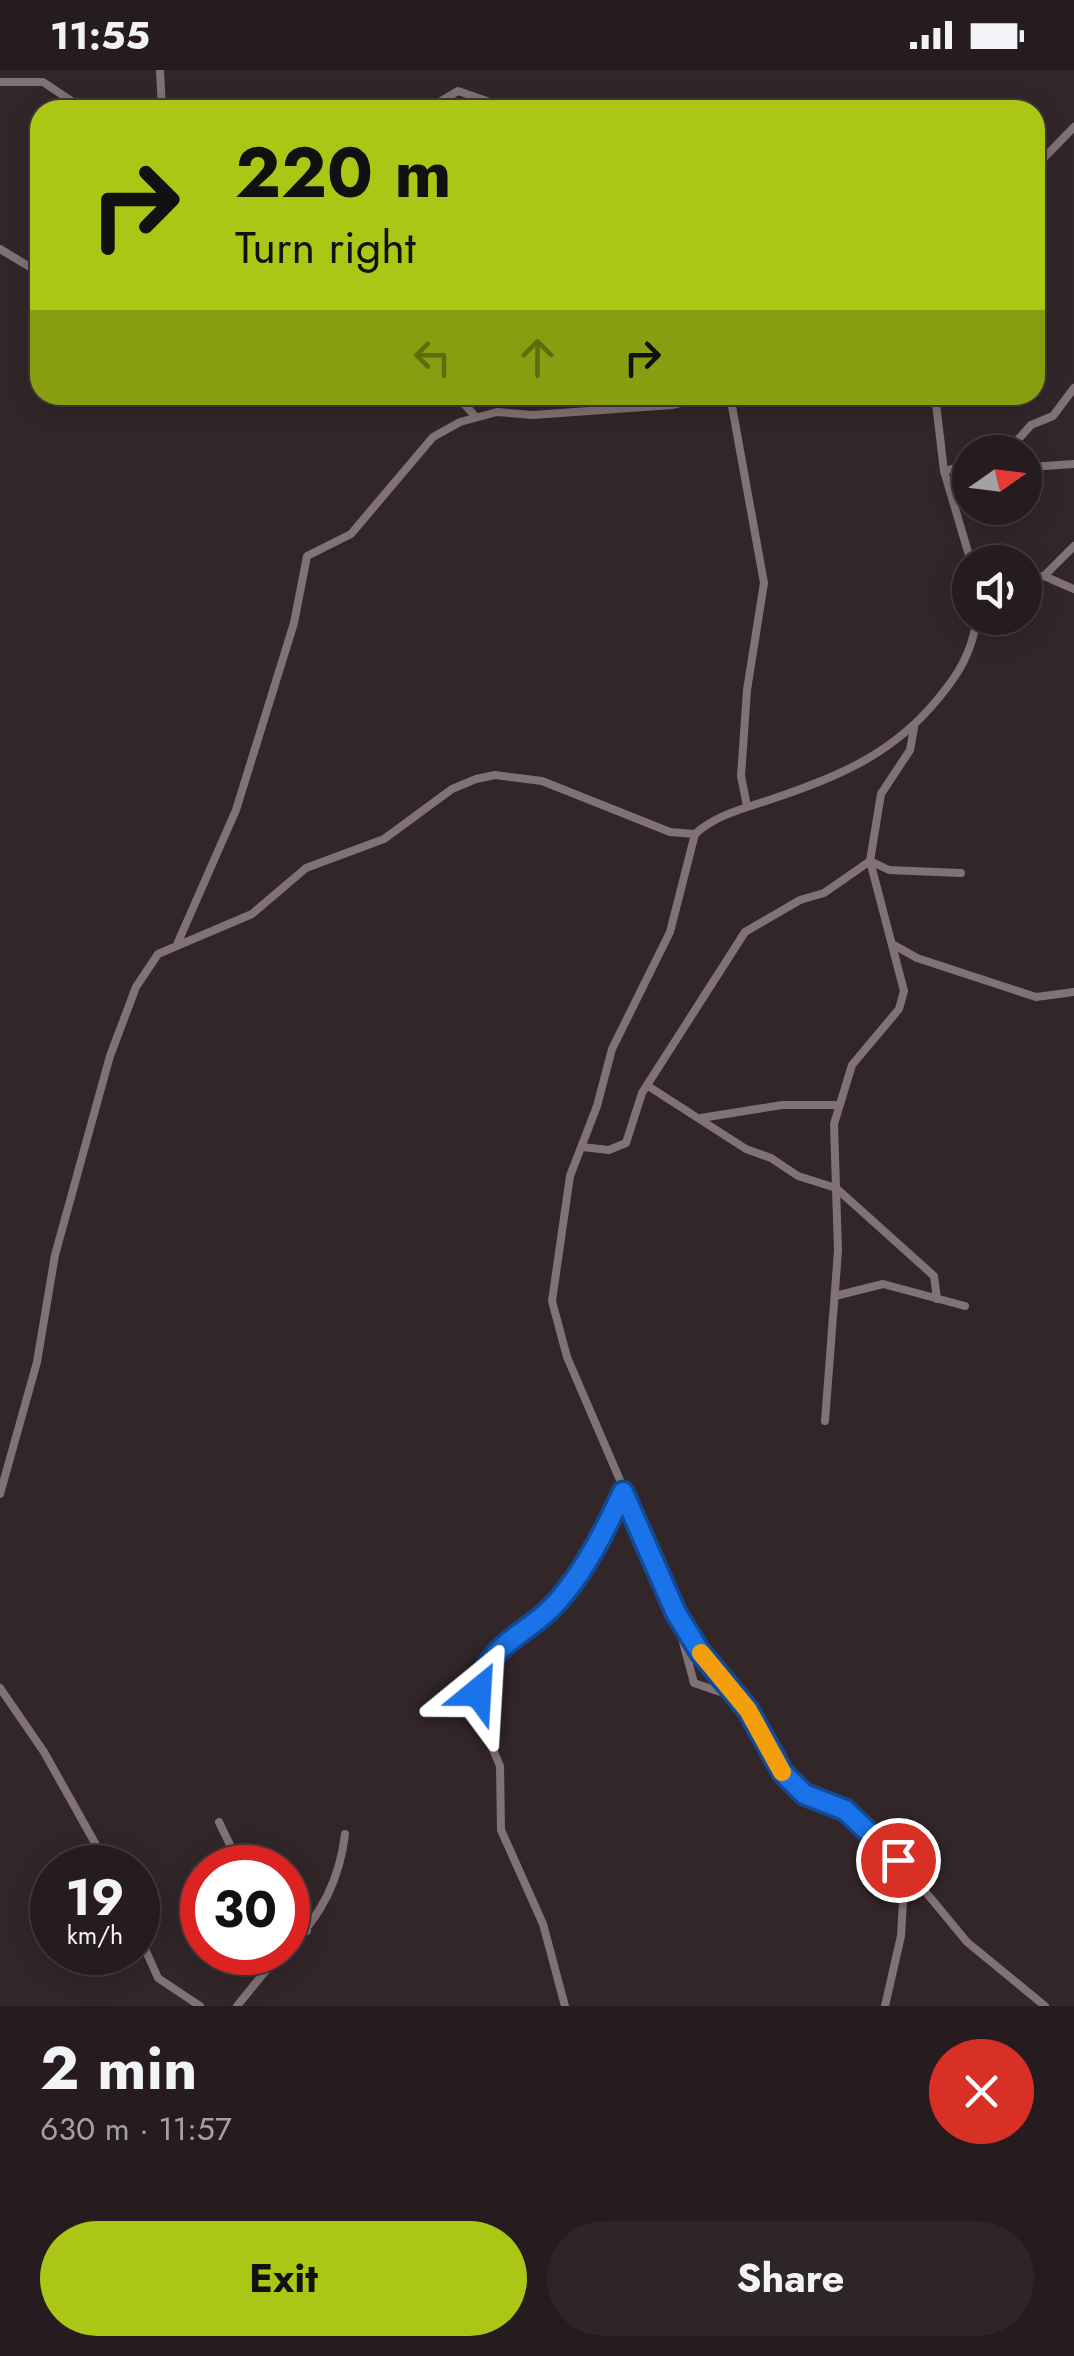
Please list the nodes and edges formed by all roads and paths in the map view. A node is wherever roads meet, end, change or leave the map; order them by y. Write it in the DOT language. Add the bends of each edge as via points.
graph roads {
  1 [pos="160,70"];
  2 [pos="0,82"];
  3 [pos="70,100"];
  4 [pos="162,100"];
  5 [pos="444,100"];
  6 [pos="482,100"];
  7 [pos="1074,128"];
  8 [pos="1045,157"];
  9 [pos="0,249"];
  10 [pos="30,267"];
  11 [pos="1074,388"];
  12 [pos="465,405"];
  13 [pos="676,405"];
  14 [pos="732,405"];
  15 [pos="936,405"];
  16 [pos="475,416"];
  17 [pos="1023,435"];
  18 [pos="1074,464"];
  19 [pos="1042,466"];
  20 [pos="952,469"];
  21 [pos="944,471"];
  22 [pos="966,545"];
  23 [pos="1074,546"];
  24 [pos="1044,576"];
  25 [pos="1074,589"];
  26 [pos="972,635"];
  27 [pos="914,728"];
  28 [pos="747,806"];
  29 [pos="696,834"];
  30 [pos="870,861"];
  31 [pos="962,872"];
  32 [pos="178,942"];
  33 [pos="894,945"];
  34 [pos="1074,992"];
  35 [pos="648,1086"];
  36 [pos="838,1105"];
  37 [pos="701,1118"];
  38 [pos="582,1147"];
  39 [pos="836,1188"];
  40 [pos="835,1296"];
  41 [pos="937,1299"];
  42 [pos="965,1306"];
  43 [pos="825,1421"];
  44 [pos="623,1492"];
  45 [pos="0,1494"];
  46 [pos="676,1613"];
  47 [pos="0,1688"];
  48 [pos="738,1698"];
  49 [pos="219,1822"];
  50 [pos="345,1834"];
  51 [pos="96,1845"];
  52 [pos="230,1845"];
  53 [pos="905,1867"];
  54 [pos="310,1925"];
  55 [pos="157,1975"];
  56 [pos="262,1975"];
  57 [pos="200,2006"];
  58 [pos="237,2006"];
  59 [pos="565,2006"];
  60 [pos="885,2006"];
  61 [pos="1045,2006"];
  1 -- 4 [label="street"];
  2 -- 3 [label="street" via="43,82"];
  5 -- 6 [label="street" via="458,92"];
  7 -- 8 [label="street"];
  9 -- 10 [label="street"];
  11 -- 17 [label="street" via="1053,416"];
  12 -- 16 [label="street"];
  13 -- 16 [label="street"];
  14 -- 28 [label="street" via="764,583 747,690"];
  15 -- 21 [label="street"];
  16 -- 32 [label="street" via="433,437 351,534 307,556 294,623 236,810"];
  18 -- 19 [label="street"];
  20 -- 21 [label="street"];
  21 -- 22 [label="street"];
  23 -- 24 [label="street"];
  24 -- 25 [label="street"];
  26 -- 27 [label="street" via="965,663"];
  27 -- 28 [label="street" via="871,760"];
  27 -- 30 [label="street" via="910,750 881,794"];
  28 -- 29 [label="street"];
  29 -- 32 [label="street" via="670,832 542,782 476,779 384,840 306,868 252,914"];
  29 -- 38 [label="street" via="670,932 612,1049"];
  30 -- 31 [label="street" via="889,870"];
  30 -- 33 [label="street"];
  30 -- 35 [label="street" via="824,893 745,932"];
  32 -- 45 [label="street" via="148,967 123,1015 55,1255 37,1362"];
  33 -- 34 [label="street" via="1036,997"];
  33 -- 36 [label="street" via="903,1001 852,1065"];
  35 -- 37 [label="street"];
  35 -- 38 [label="street" via="624,1145"];
  36 -- 37 [label="street" via="782,1105"];
  36 -- 39 [label="street"];
  37 -- 39 [label="street" via="788,1172"];
  38 -- 44 [label="street" via="565,1193 552,1300 559,1336"];
  39 -- 40 [label="street"];
  39 -- 41 [label="street" via="934,1276"];
  40 -- 41 [label="street" via="883,1284"];
  40 -- 43 [label="street"];
  41 -- 42 [label="street"];
  44 -- 46 [label="street"];
  44 -- 59 [label="street" via="556,1604 486,1660 478,1692 500,1766 501,1830 543,1924"];
  46 -- 48 [label="street"];
  46 -- 48 [label="street" via="694,1683"];
  47 -- 51 [label="street"];
  48 -- 53 [label="street" via="795,1788 845,1810"];
  49 -- 52 [label="street"];
  50 -- 54 [label="street" via="336,1877"];
  53 -- 60 [label="street" via="901,1936"];
  53 -- 61 [label="street" via="967,1942"];
  55 -- 57 [label="street"];
  56 -- 58 [label="street"];
}
